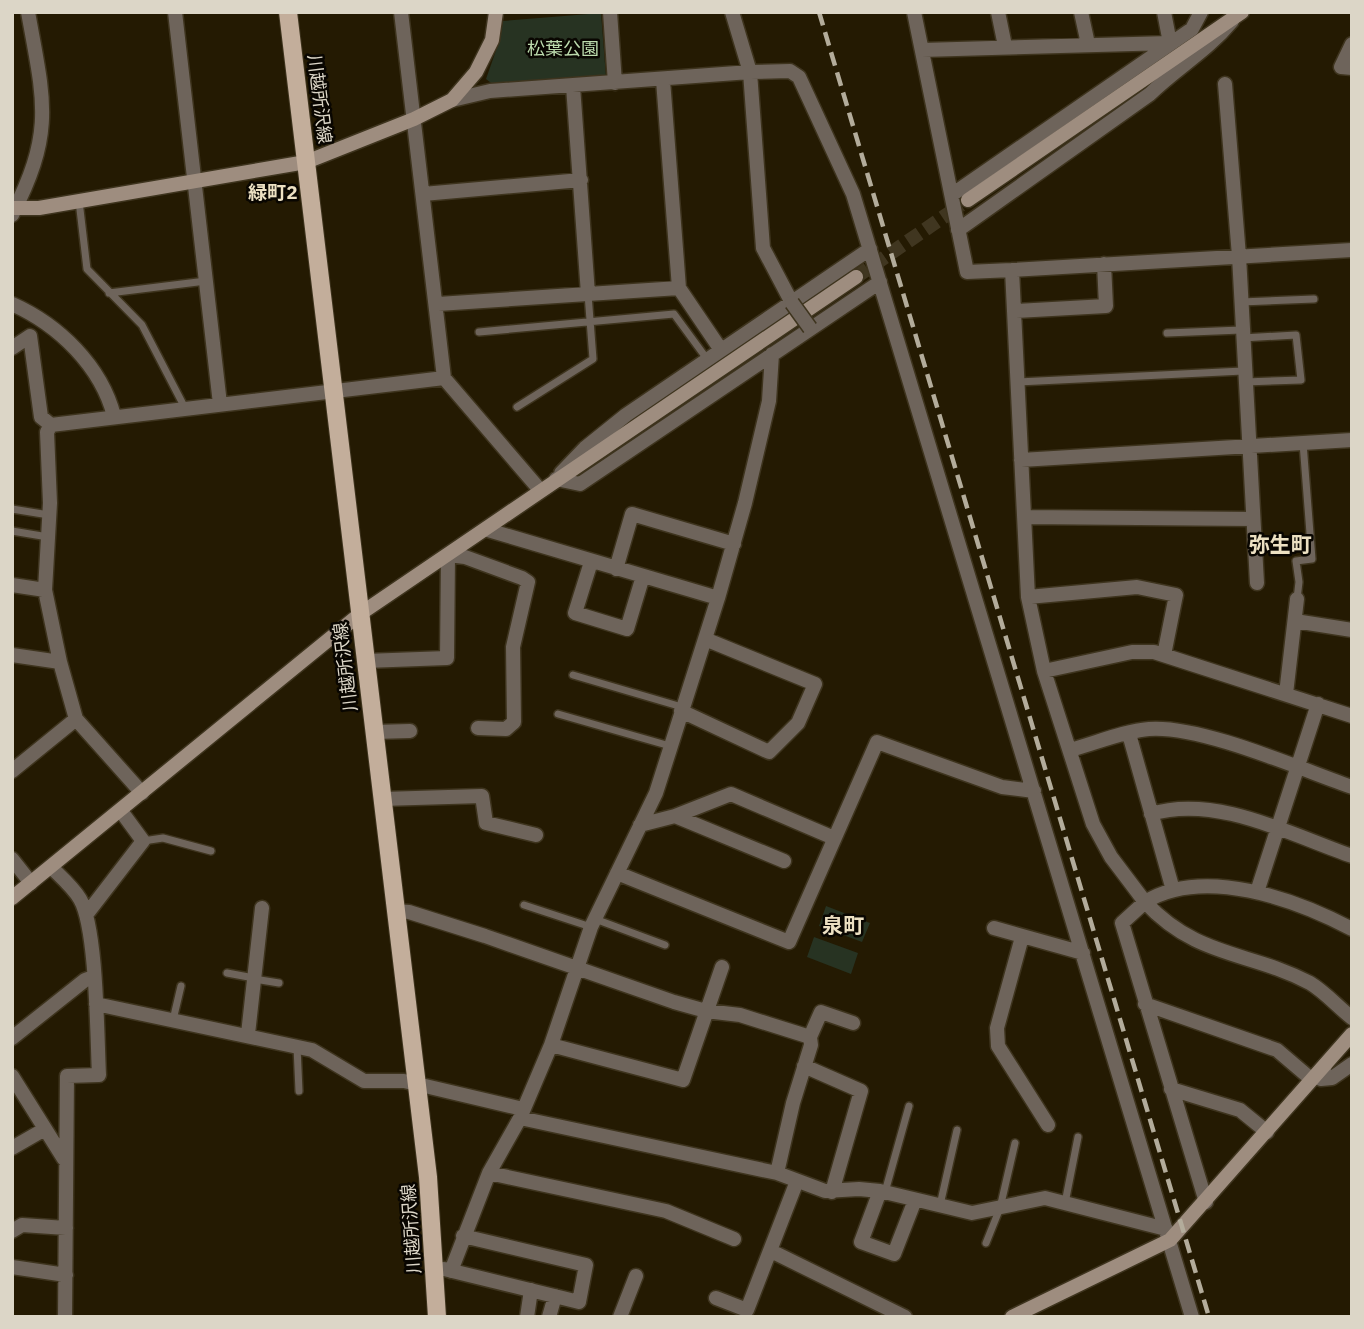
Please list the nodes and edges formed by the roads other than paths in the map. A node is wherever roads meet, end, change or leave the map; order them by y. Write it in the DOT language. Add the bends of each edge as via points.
graph roads {
  1 [pos="28,12"];
  2 [pos="175,12"];
  3 [pos="288,12"];
  4 [pos="401,12"];
  5 [pos="496,12"];
  6 [pos="610,12"];
  7 [pos="732,12"];
  8 [pos="914,12"];
  9 [pos="998,12"];
  10 [pos="1081,12"];
  11 [pos="1164,12"];
  12 [pos="1201,12"];
  13 [pos="1238,15"];
  14 [pos="1170,43"];
  15 [pos="1088,44"];
  16 [pos="1352,44"];
  17 [pos="1005,46"];
  18 [pos="922,50"];
  19 [pos="1352,68"];
  20 [pos="750,72"];
  21 [pos="663,80"];
  22 [pos="615,83"];
  23 [pos="1225,84"];
  24 [pos="573,86"];
  25 [pos="452,100"];
  26 [pos="414,119"];
  27 [pos="306,162"];
  28 [pos="194,180"];
  29 [pos="581,180"];
  30 [pos="423,194"];
  31 [pos="953,194"];
  32 [pos="968,200"];
  33 [pos="79,201"];
  34 [pos="13,210"];
  35 [pos="958,230"];
  36 [pos="870,249"];
  37 [pos="1352,250"];
  38 [pos="1239,256"];
  39 [pos="1104,264"];
  40 [pos="1012,270"];
  41 [pos="856,277"];
  42 [pos="206,281"];
  43 [pos="880,282"];
  44 [pos="679,288"];
  45 [pos="109,293"];
  46 [pos="588,294"];
  47 [pos="1314,299"];
  48 [pos="1240,302"];
  49 [pos="792,303"];
  50 [pos="12,304"];
  51 [pos="438,304"];
  52 [pos="1016,311"];
  53 [pos="590,323"];
  54 [pos="810,328"];
  55 [pos="479,332"];
  56 [pos="1167,333"];
  57 [pos="1241,334"];
  58 [pos="12,348"];
  59 [pos="721,350"];
  60 [pos="772,354"];
  61 [pos="707,359"];
  62 [pos="1244,377"];
  63 [pos="444,378"];
  64 [pos="1017,382"];
  65 [pos="332,391"];
  66 [pos="220,404"];
  67 [pos="517,407"];
  68 [pos="185,408"];
  69 [pos="114,416"];
  70 [pos="51,425"];
  71 [pos="1352,440"];
  72 [pos="1303,443"];
  73 [pos="1247,447"];
  74 [pos="1021,460"];
  75 [pos="556,479"];
  76 [pos="540,490"];
  77 [pos="12,509"];
  78 [pos="50,515"];
  79 [pos="1024,517"];
  80 [pos="1252,519"];
  81 [pos="488,530"];
  82 [pos="12,531"];
  83 [pos="48,537"];
  84 [pos="734,544"];
  85 [pos="448,555"];
  86 [pos="591,562"];
  87 [pos="616,569"];
  88 [pos="643,576"];
  89 [pos="1257,583"];
  90 [pos="12,585"];
  91 [pos="45,590"];
  92 [pos="1028,597"];
  93 [pos="718,598"];
  94 [pos="1297,598"];
  95 [pos="360,614"];
  96 [pos="1294,621"];
  97 [pos="1352,630"];
  98 [pos="705,639"];
  99 [pos="12,655"];
  100 [pos="1164,655"];
  101 [pos="365,661"];
  102 [pos="60,662"];
  103 [pos="1044,671"];
  104 [pos="573,674"];
  105 [pos="1286,694"];
  106 [pos="1318,704"];
  107 [pos="681,709"];
  108 [pos="558,714"];
  109 [pos="1352,716"];
  110 [pos="76,719"];
  111 [pos="478,728"];
  112 [pos="410,731"];
  113 [pos="374,732"];
  114 [pos="1129,734"];
  115 [pos="670,746"];
  116 [pos="1070,750"];
  117 [pos="1297,768"];
  118 [pos="12,771"];
  119 [pos="1352,787"];
  120 [pos="1034,790"];
  121 [pos="142,793"];
  122 [pos="382,799"];
  123 [pos="121,811"];
  124 [pos="1151,814"];
  125 [pos="675,816"];
  126 [pos="640,825"];
  127 [pos="1277,830"];
  128 [pos="536,835"];
  129 [pos="834,838"];
  130 [pos="143,841"];
  131 [pos="211,851"];
  132 [pos="1352,856"];
  133 [pos="12,859"];
  134 [pos="784,861"];
  135 [pos="51,867"];
  136 [pos="617,873"];
  137 [pos="31,883"];
  138 [pos="1173,890"];
  139 [pos="1257,892"];
  140 [pos="12,898"];
  141 [pos="1146,902"];
  142 [pos="524,905"];
  143 [pos="262,908"];
  144 [pos="395,911"];
  145 [pos="86,915"];
  146 [pos="593,923"];
  147 [pos="994,928"];
  148 [pos="1352,929"];
  149 [pos="1022,937"];
  150 [pos="664,945"];
  151 [pos="1083,953"];
  152 [pos="722,967"];
  153 [pos="575,968"];
  154 [pos="228,973"];
  155 [pos="93,977"];
  156 [pos="254,979"];
  157 [pos="279,983"];
  158 [pos="181,986"];
  159 [pos="96,1004"];
  160 [pos="1145,1004"];
  161 [pos="706,1011"];
  162 [pos="1352,1018"];
  163 [pos="173,1020"];
  164 [pos="853,1023"];
  165 [pos="248,1034"];
  166 [pos="1352,1034"];
  167 [pos="810,1037"];
  168 [pos="12,1038"];
  169 [pos="551,1045"];
  170 [pos="297,1046"];
  171 [pos="1352,1064"];
  172 [pos="1325,1065"];
  173 [pos="804,1066"];
  174 [pos="12,1076"];
  175 [pos="1311,1079"];
  176 [pos="417,1085"];
  177 [pos="1171,1089"];
  178 [pos="299,1091"];
  179 [pos="909,1106"];
  180 [pos="522,1113"];
  181 [pos="1048,1125"];
  182 [pos="46,1129"];
  183 [pos="957,1130"];
  184 [pos="1267,1132"];
  185 [pos="1078,1137"];
  186 [pos="1015,1143"];
  187 [pos="12,1148"];
  188 [pos="64,1160"];
  189 [pos="489,1173"];
  190 [pos="777,1173"];
  191 [pos="797,1181"];
  192 [pos="832,1192"];
  193 [pos="882,1192"];
  194 [pos="915,1200"];
  195 [pos="1206,1202"];
  196 [pos="1065,1203"];
  197 [pos="939,1206"];
  198 [pos="1000,1208"];
  199 [pos="66,1228"];
  200 [pos="12,1231"];
  201 [pos="1168,1234"];
  202 [pos="463,1236"];
  203 [pos="734,1239"];
  204 [pos="986,1243"];
  205 [pos="771,1251"];
  206 [pos="12,1267"];
  207 [pos="443,1268"];
  208 [pos="66,1275"];
  209 [pos="636,1276"];
  210 [pos="531,1290"];
  211 [pos="555,1296"];
  212 [pos="716,1298"];
  213 [pos="621,1316"];
  214 [pos="65,1317"];
  215 [pos="437,1317"];
  216 [pos="527,1317"];
  217 [pos="549,1317"];
  218 [pos="905,1317"];
  219 [pos="1012,1317"];
  220 [pos="1192,1317"];
  1 -- 34 [label="street" via="44,127 30,180"];
  2 -- 28 [label="street"];
  3 -- 27 [label="main road, 川越所沢線"];
  4 -- 26 [label="street"];
  5 -- 25 [label="street" via="492,40 482,61"];
  6 -- 22 [label="street"];
  7 -- 20 [label="street"];
  8 -- 18 [label="street"];
  9 -- 17 [label="street"];
  10 -- 15 [label="street"];
  11 -- 14 [label="street"];
  12 -- 14 [label="street" via="1192,29"];
  13 -- 32 [label="street"];
  13 -- 35 [label="street" via="1212,46 1150,94"];
  14 -- 15 [label="street"];
  14 -- 31 [label="street"];
  15 -- 17 [label="street"];
  16 -- 19 [label="street" via="1341,67"];
  17 -- 18 [label="street"];
  18 -- 31 [label="street"];
  20 -- 21 [label="street"];
  20 -- 36 [label="street" via="785,70 799,77 853,194"];
  20 -- 49 [label="street" via="763,248"];
  21 -- 22 [label="street"];
  21 -- 44 [label="street"];
  22 -- 24 [label="street"];
  23 -- 38 [label="street"];
  24 -- 25 [label="street" via="490,91"];
  24 -- 29 [label="street"];
  25 -- 26 [label="street"];
  26 -- 27 [label="street"];
  26 -- 30 [label="street"];
  27 -- 28 [label="street"];
  27 -- 65 [label="main road, 川越所沢線"];
  28 -- 33 [label="street"];
  28 -- 42 [label="street"];
  29 -- 30 [label="street"];
  29 -- 46 [label="street"];
  30 -- 51 [label="street"];
  31 -- 35 [label="street"];
  33 -- 34 [label="street"];
  33 -- 45 [label="lane" via="87,268"];
  35 -- 40 [label="street" via="967,272"];
  36 -- 43 [label="street"];
  36 -- 49 [label="street"];
  37 -- 38 [label="street"];
  38 -- 39 [label="street"];
  38 -- 48 [label="street"];
  39 -- 40 [label="street"];
  39 -- 52 [label="street" via="1106,306"];
  40 -- 52 [label="street"];
  41 -- 75 [label="street"];
  42 -- 45 [label="lane"];
  42 -- 66 [label="street"];
  43 -- 54 [label="street"];
  43 -- 120 [label="street"];
  44 -- 46 [label="street"];
  44 -- 59 [label="street"];
  45 -- 68 [label="lane" via="142,325"];
  46 -- 51 [label="street"];
  46 -- 53 [label="lane"];
  47 -- 48 [label="lane"];
  48 -- 57 [label="street"];
  49 -- 54 [label="street, bridge"];
  49 -- 59 [label="street"];
  50 -- 69 [label="street" via="62,335 79,353"];
  51 -- 63 [label="street"];
  52 -- 64 [label="street"];
  53 -- 55 [label="lane"];
  53 -- 61 [label="lane" via="674,314"];
  53 -- 67 [label="lane" via="593,359"];
  54 -- 60 [label="street"];
  56 -- 57 [label="lane"];
  57 -- 62 [label="street"];
  57 -- 62 [label="lane" via="1296,335 1301,380"];
  58 -- 70 [label="street" via="30,337 41,417"];
  59 -- 61 [label="street"];
  60 -- 75 [label="street" via="580,484"];
  60 -- 84 [label="street" via="766,418"];
  61 -- 75 [label="street" via="626,415"];
  62 -- 64 [label="lane"];
  62 -- 73 [label="street"];
  63 -- 65 [label="street"];
  63 -- 76 [label="street"];
  64 -- 74 [label="street"];
  65 -- 66 [label="street"];
  65 -- 95 [label="main road, 川越所沢線"];
  66 -- 68 [label="street"];
  68 -- 69 [label="street"];
  69 -- 70 [label="street"];
  70 -- 78 [label="street" via="47,432"];
  71 -- 72 [label="street"];
  72 -- 73 [label="street"];
  72 -- 94 [label="lane" via="1312,559 1296,561"];
  73 -- 74 [label="street"];
  73 -- 80 [label="street"];
  74 -- 79 [label="street"];
  75 -- 76 [label="street"];
  76 -- 81 [label="street"];
  77 -- 78 [label="lane"];
  78 -- 83 [label="street"];
  79 -- 80 [label="street"];
  79 -- 92 [label="street"];
  80 -- 89 [label="street"];
  81 -- 85 [label="street"];
  81 -- 86 [label="street"];
  82 -- 83 [label="lane"];
  83 -- 91 [label="street"];
  84 -- 87 [label="street" via="632,514"];
  84 -- 93 [label="street"];
  85 -- 95 [label="street"];
  85 -- 101 [label="street" via="447,658"];
  85 -- 111 [label="street" via="466,557 528,582 513,647 513,722 506,729"];
  86 -- 87 [label="street"];
  86 -- 88 [label="street" via="575,613 627,629"];
  87 -- 88 [label="street"];
  88 -- 93 [label="street"];
  90 -- 91 [label="street"];
  91 -- 102 [label="street"];
  92 -- 100 [label="street" via="1137,587 1176,594"];
  92 -- 103 [label="street"];
  93 -- 98 [label="street"];
  94 -- 96 [label="street"];
  95 -- 101 [label="main road, 川越所沢線"];
  95 -- 121 [label="street"];
  96 -- 97 [label="street"];
  96 -- 105 [label="street"];
  98 -- 107 [label="street"];
  98 -- 107 [label="street" via="815,684 798,723 769,752"];
  99 -- 102 [label="street"];
  100 -- 103 [label="street" via="1132,652"];
  100 -- 105 [label="street"];
  101 -- 113 [label="main road, 川越所沢線"];
  102 -- 110 [label="street"];
  103 -- 116 [label="street"];
  104 -- 107 [label="lane"];
  105 -- 106 [label="street"];
  106 -- 109 [label="street"];
  106 -- 117 [label="street"];
  107 -- 115 [label="street"];
  108 -- 115 [label="lane"];
  110 -- 118 [label="street"];
  110 -- 121 [label="street"];
  112 -- 113 [label="street"];
  113 -- 122 [label="main road, 川越所沢線"];
  114 -- 116 [label="street"];
  114 -- 117 [label="street" via="1168,729 1199,735"];
  114 -- 124 [label="street"];
  115 -- 126 [label="street" via="656,793"];
  116 -- 141 [label="street" via="1096,830"];
  117 -- 119 [label="street"];
  117 -- 127 [label="street"];
  120 -- 129 [label="street" via="1002,787 877,742"];
  120 -- 151 [label="street"];
  121 -- 123 [label="street"];
  122 -- 128 [label="street" via="482,796 486,823"];
  122 -- 144 [label="main road, 川越所沢線"];
  123 -- 130 [label="street"];
  123 -- 135 [label="street"];
  124 -- 127 [label="street" via="1213,811"];
  124 -- 138 [label="street"];
  125 -- 126 [label="street"];
  125 -- 129 [label="street" via="731,794"];
  125 -- 134 [label="street"];
  126 -- 136 [label="street"];
  127 -- 132 [label="street"];
  127 -- 139 [label="street"];
  129 -- 136 [label="street" via="789,942"];
  130 -- 131 [label="lane" via="163,838"];
  130 -- 145 [label="street"];
  133 -- 137 [label="street"];
  135 -- 137 [label="street"];
  135 -- 145 [label="street" via="80,898"];
  136 -- 146 [label="street"];
  137 -- 140 [label="street"];
  138 -- 139 [label="street" via="1204,885"];
  138 -- 141 [label="street"];
  139 -- 148 [label="street"];
  141 -- 160 [label="street" via="1122,923"];
  141 -- 162 [label="street" via="1183,935 1307,982"];
  142 -- 146 [label="lane"];
  143 -- 156 [label="street"];
  144 -- 153 [label="street"];
  144 -- 176 [label="main road, 川越所沢線"];
  145 -- 155 [label="street"];
  146 -- 150 [label="lane"];
  146 -- 153 [label="street"];
  147 -- 149 [label="street"];
  149 -- 151 [label="street"];
  149 -- 181 [label="street" via="997,1028 998,1046"];
  151 -- 201 [label="street"];
  152 -- 161 [label="street"];
  153 -- 161 [label="street"];
  153 -- 169 [label="street"];
  154 -- 156 [label="lane"];
  155 -- 159 [label="street"];
  155 -- 168 [label="street"];
  156 -- 157 [label="lane"];
  156 -- 165 [label="street"];
  158 -- 163 [label="lane"];
  159 -- 163 [label="street"];
  159 -- 188 [label="street" via="99,1075 67,1076"];
  160 -- 175 [label="street" via="1277,1051"];
  160 -- 177 [label="street"];
  161 -- 167 [label="street" via="740,1015"];
  161 -- 169 [label="street" via="683,1080"];
  163 -- 165 [label="street"];
  164 -- 167 [label="street" via="821,1012"];
  165 -- 170 [label="street"];
  166 -- 172 [label="street"];
  167 -- 173 [label="street"];
  169 -- 180 [label="street"];
  170 -- 176 [label="street" via="364,1081"];
  170 -- 178 [label="lane"];
  171 -- 172 [label="street" via="1332,1078 1321,1079"];
  172 -- 175 [label="street"];
  173 -- 190 [label="street"];
  173 -- 192 [label="street" via="861,1091"];
  174 -- 182 [label="street"];
  175 -- 184 [label="street"];
  176 -- 180 [label="street" via="493,1099"];
  176 -- 207 [label="main road, 川越所沢線"];
  177 -- 184 [label="street" via="1240,1110"];
  177 -- 195 [label="street"];
  179 -- 193 [label="lane"];
  180 -- 189 [label="street"];
  180 -- 190 [label="street"];
  182 -- 187 [label="street"];
  182 -- 188 [label="street"];
  183 -- 197 [label="lane"];
  184 -- 195 [label="street"];
  185 -- 196 [label="lane"];
  186 -- 198 [label="lane"];
  188 -- 199 [label="street"];
  189 -- 202 [label="street"];
  189 -- 203 [label="street" via="666,1211"];
  190 -- 191 [label="street"];
  191 -- 192 [label="street"];
  191 -- 205 [label="street"];
  192 -- 193 [label="street"];
  193 -- 194 [label="street"];
  193 -- 194 [label="street" via="861,1242 894,1254"];
  194 -- 197 [label="street"];
  195 -- 201 [label="street"];
  196 -- 198 [label="street" via="1045,1198"];
  196 -- 201 [label="street"];
  197 -- 198 [label="street" via="972,1213"];
  198 -- 204 [label="lane"];
  199 -- 200 [label="street" via="22,1225"];
  199 -- 208 [label="street"];
  201 -- 219 [label="street"];
  201 -- 220 [label="street"];
  202 -- 207 [label="street"];
  202 -- 211 [label="street" via="586,1265 579,1302"];
  205 -- 212 [label="street" via="747,1311"];
  205 -- 218 [label="street"];
  206 -- 208 [label="street"];
  207 -- 210 [label="street"];
  207 -- 215 [label="main road, 川越所沢線"];
  208 -- 214 [label="street"];
  209 -- 213 [label="street"];
  210 -- 211 [label="street"];
  210 -- 216 [label="street"];
  211 -- 217 [label="street"];
}
